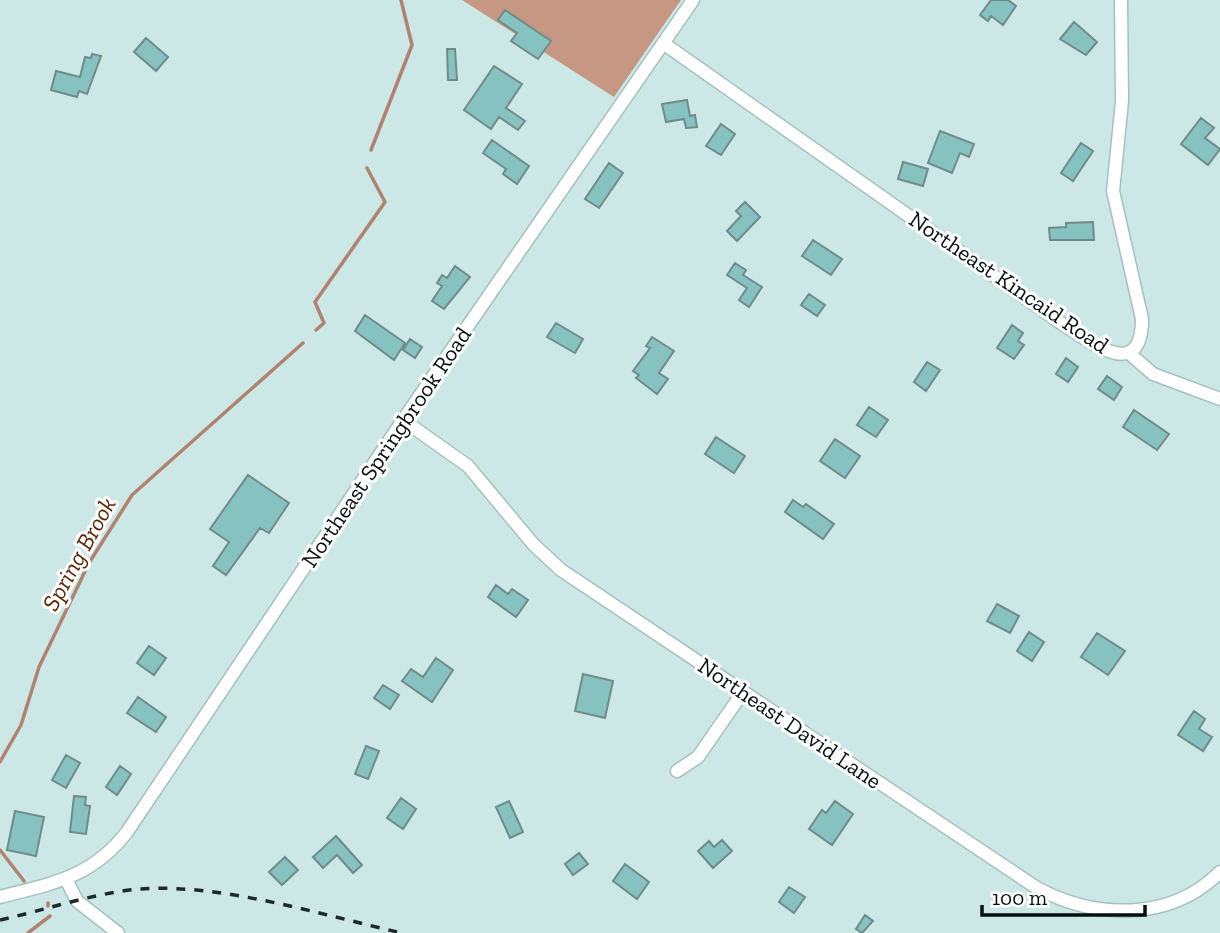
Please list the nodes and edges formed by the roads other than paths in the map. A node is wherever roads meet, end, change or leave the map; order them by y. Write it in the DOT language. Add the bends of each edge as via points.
graph roads {
  1 [pos="693,0"];
  2 [pos="1121,0"];
  3 [pos="663,43"];
  4 [pos="1129,353"];
  5 [pos="1220,399"];
  6 [pos="403,420"];
  7 [pos="743,692"];
  8 [pos="677,771"];
  9 [pos="1220,872"];
  10 [pos="66,879"];
  11 [pos="0,897"];
  12 [pos="118,933"];
  1 -- 3 [label="street, Northeast Springbrook Road"];
  2 -- 4 [label="street, Northeast Kincaid Road" via="1122,101 1113,191 1142,319 1142,337"];
  3 -- 4 [label="street, Northeast Kincaid Road" via="1061,323 1107,352"];
  3 -- 6 [label="street, Northeast Springbrook Road"];
  4 -- 5 [label="street" via="1153,374"];
  6 -- 7 [label="street, Northeast David Lane" via="468,466 561,570"];
  6 -- 10 [label="street, Northeast Springbrook Road" via="127,832 103,860"];
  7 -- 8 [label="street" via="698,757"];
  7 -- 9 [label="street, Northeast David Lane" via="1064,903 1091,909 1146,910 1199,888"];
  10 -- 11 [label="street, Northeast Springbrook Road"];
  10 -- 12 [label="street" via="86,909"];
}
